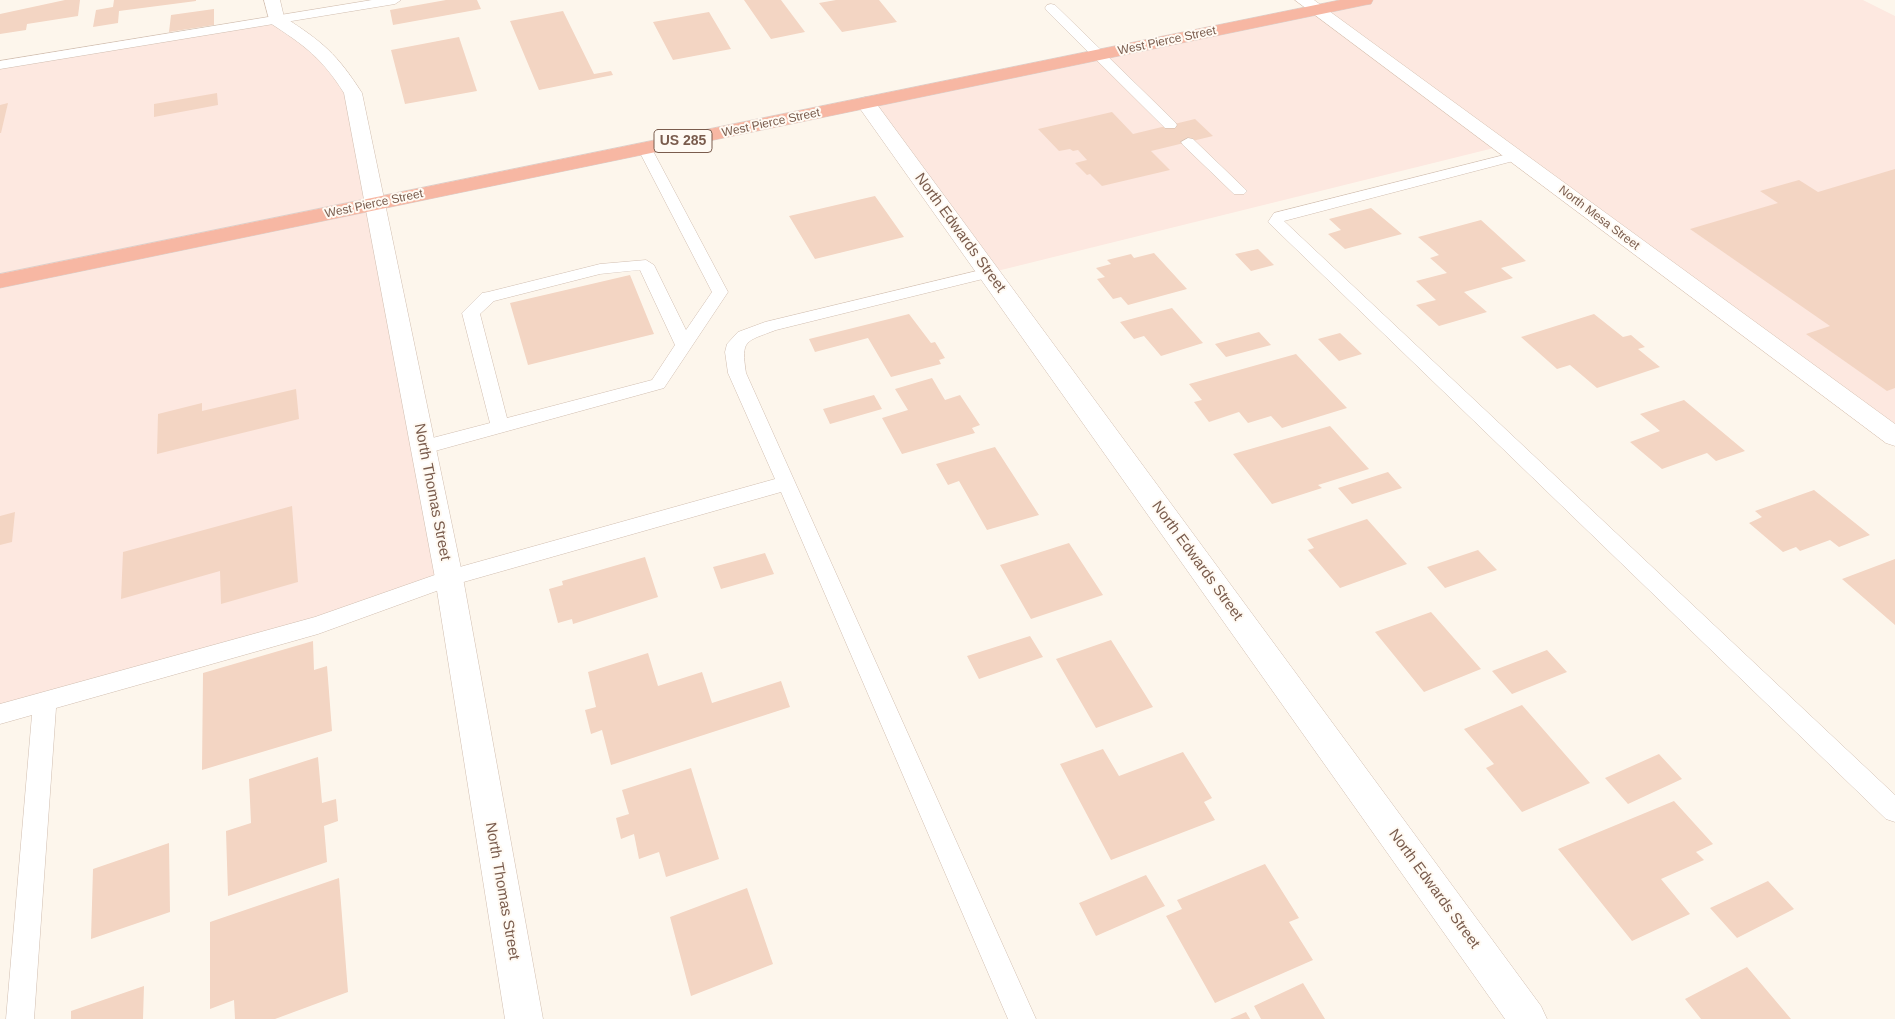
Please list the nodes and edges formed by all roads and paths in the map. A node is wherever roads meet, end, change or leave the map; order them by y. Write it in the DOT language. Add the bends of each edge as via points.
graph roads {
  1 [pos="395,0"];
  2 [pos="1365,0"];
  3 [pos="1310,5"];
  4 [pos="1051,8"];
  5 [pos="274,10"];
  6 [pos="1099,55"];
  7 [pos="0,66"];
  8 [pos="866,103"];
  9 [pos="1170,125"];
  10 [pos="1188,142"];
  11 [pos="645,149"];
  12 [pos="1516,156"];
  13 [pos="1240,192"];
  14 [pos="376,204"];
  15 [pos="989,273"];
  16 [pos="0,281"];
  17 [pos="684,345"];
  18 [pos="500,427"];
  19 [pos="1895,437"];
  20 [pos="424,447"];
  21 [pos="787,483"];
  22 [pos="448,578"];
  23 [pos="45,701"];
  24 [pos="0,714"];
  25 [pos="1895,810"];
  26 [pos="20,1019"];
  27 [pos="524,1019"];
  28 [pos="1022,1019"];
  29 [pos="1528,1019"];
  1 -- 5 [label="lane"];
  2 -- 3 [label="highway, West Pierce Street / US 285"];
  3 -- 6 [label="highway, West Pierce Street / US 285"];
  3 -- 12 [label="street, North Mesa Street"];
  4 -- 6 [label="lane"];
  5 -- 7 [label="lane"];
  5 -- 14 [label="street, North Thomas Street" via="336,66 353,93"];
  6 -- 8 [label="highway, West Pierce Street / US 285"];
  6 -- 9 [label="lane"];
  8 -- 11 [label="highway, West Pierce Street / US 285"];
  8 -- 15 [label="street, North Edwards Street"];
  10 -- 13 [label="lane"];
  11 -- 14 [label="highway, West Pierce Street / US 285"];
  11 -- 17 [label="lane" via="720,292"];
  12 -- 19 [label="street, North Mesa Street"];
  12 -- 25 [label="lane" via="1280,216 1276,222"];
  14 -- 16 [label="highway, West Pierce Street / US 285"];
  14 -- 20 [label="street, North Thomas Street"];
  15 -- 21 [label="lane" via="771,326 744,336 736,344 737,373"];
  15 -- 29 [label="street, North Edwards Street"];
  17 -- 18 [label="lane" via="658,384"];
  17 -- 18 [label="lane" via="646,265 600,269 488,297 471,313"];
  18 -- 20 [label="lane"];
  20 -- 22 [label="street, North Thomas Street"];
  21 -- 22 [label="lane"];
  21 -- 28 [label="lane"];
  22 -- 23 [label="lane" via="318,624"];
  22 -- 27 [label="street, North Thomas Street"];
  23 -- 24 [label="lane"];
  23 -- 26 [label="lane"];
}
